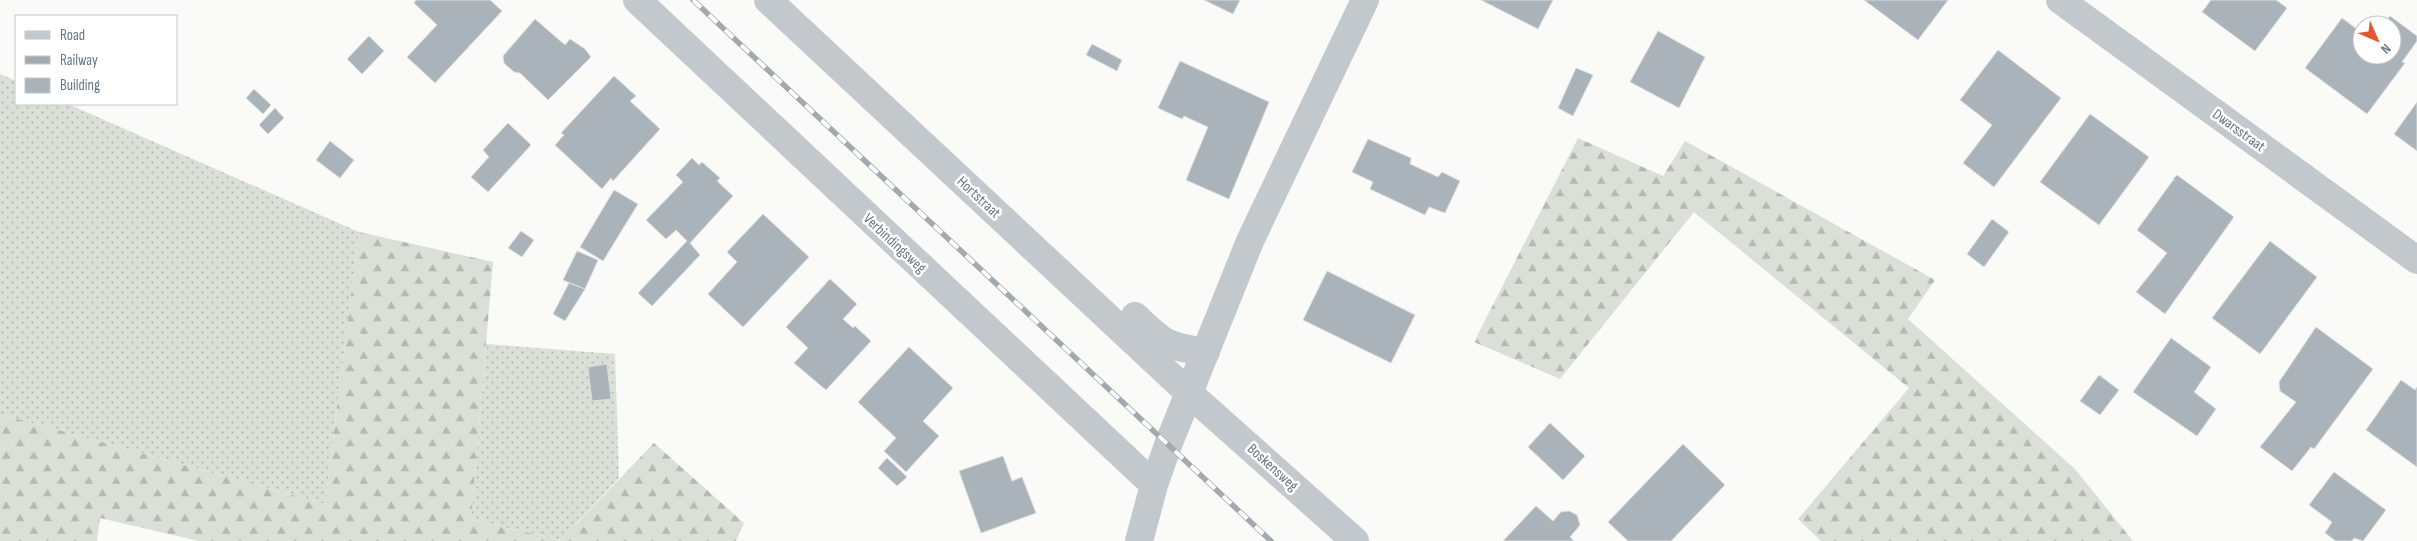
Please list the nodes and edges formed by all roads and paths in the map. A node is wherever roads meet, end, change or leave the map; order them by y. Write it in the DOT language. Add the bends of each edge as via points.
graph roads {
  1 [pos="636,0"];
  2 [pos="768,0"];
  3 [pos="796,0"];
  4 [pos="1365,0"];
  5 [pos="2060,0"];
  6 [pos="2417,260"];
  7 [pos="1206,352"];
  8 [pos="1190,394"];
  9 [pos="1154,485"];
  10 [pos="1139,541"];
  11 [pos="1355,541"];
  1 -- 9 [label="street, Verbindingsweg"];
  2 -- 8 [label="street, Hortstraat"];
  3 -- 7 [label="street" via="1162,341"];
  4 -- 7 [label="street" via="1250,241"];
  5 -- 6 [label="street, Dwarsstraat"];
  7 -- 8 [label="street"];
  8 -- 9 [label="street"];
  8 -- 11 [label="street, Boskensweg"];
  9 -- 10 [label="street"];
}
